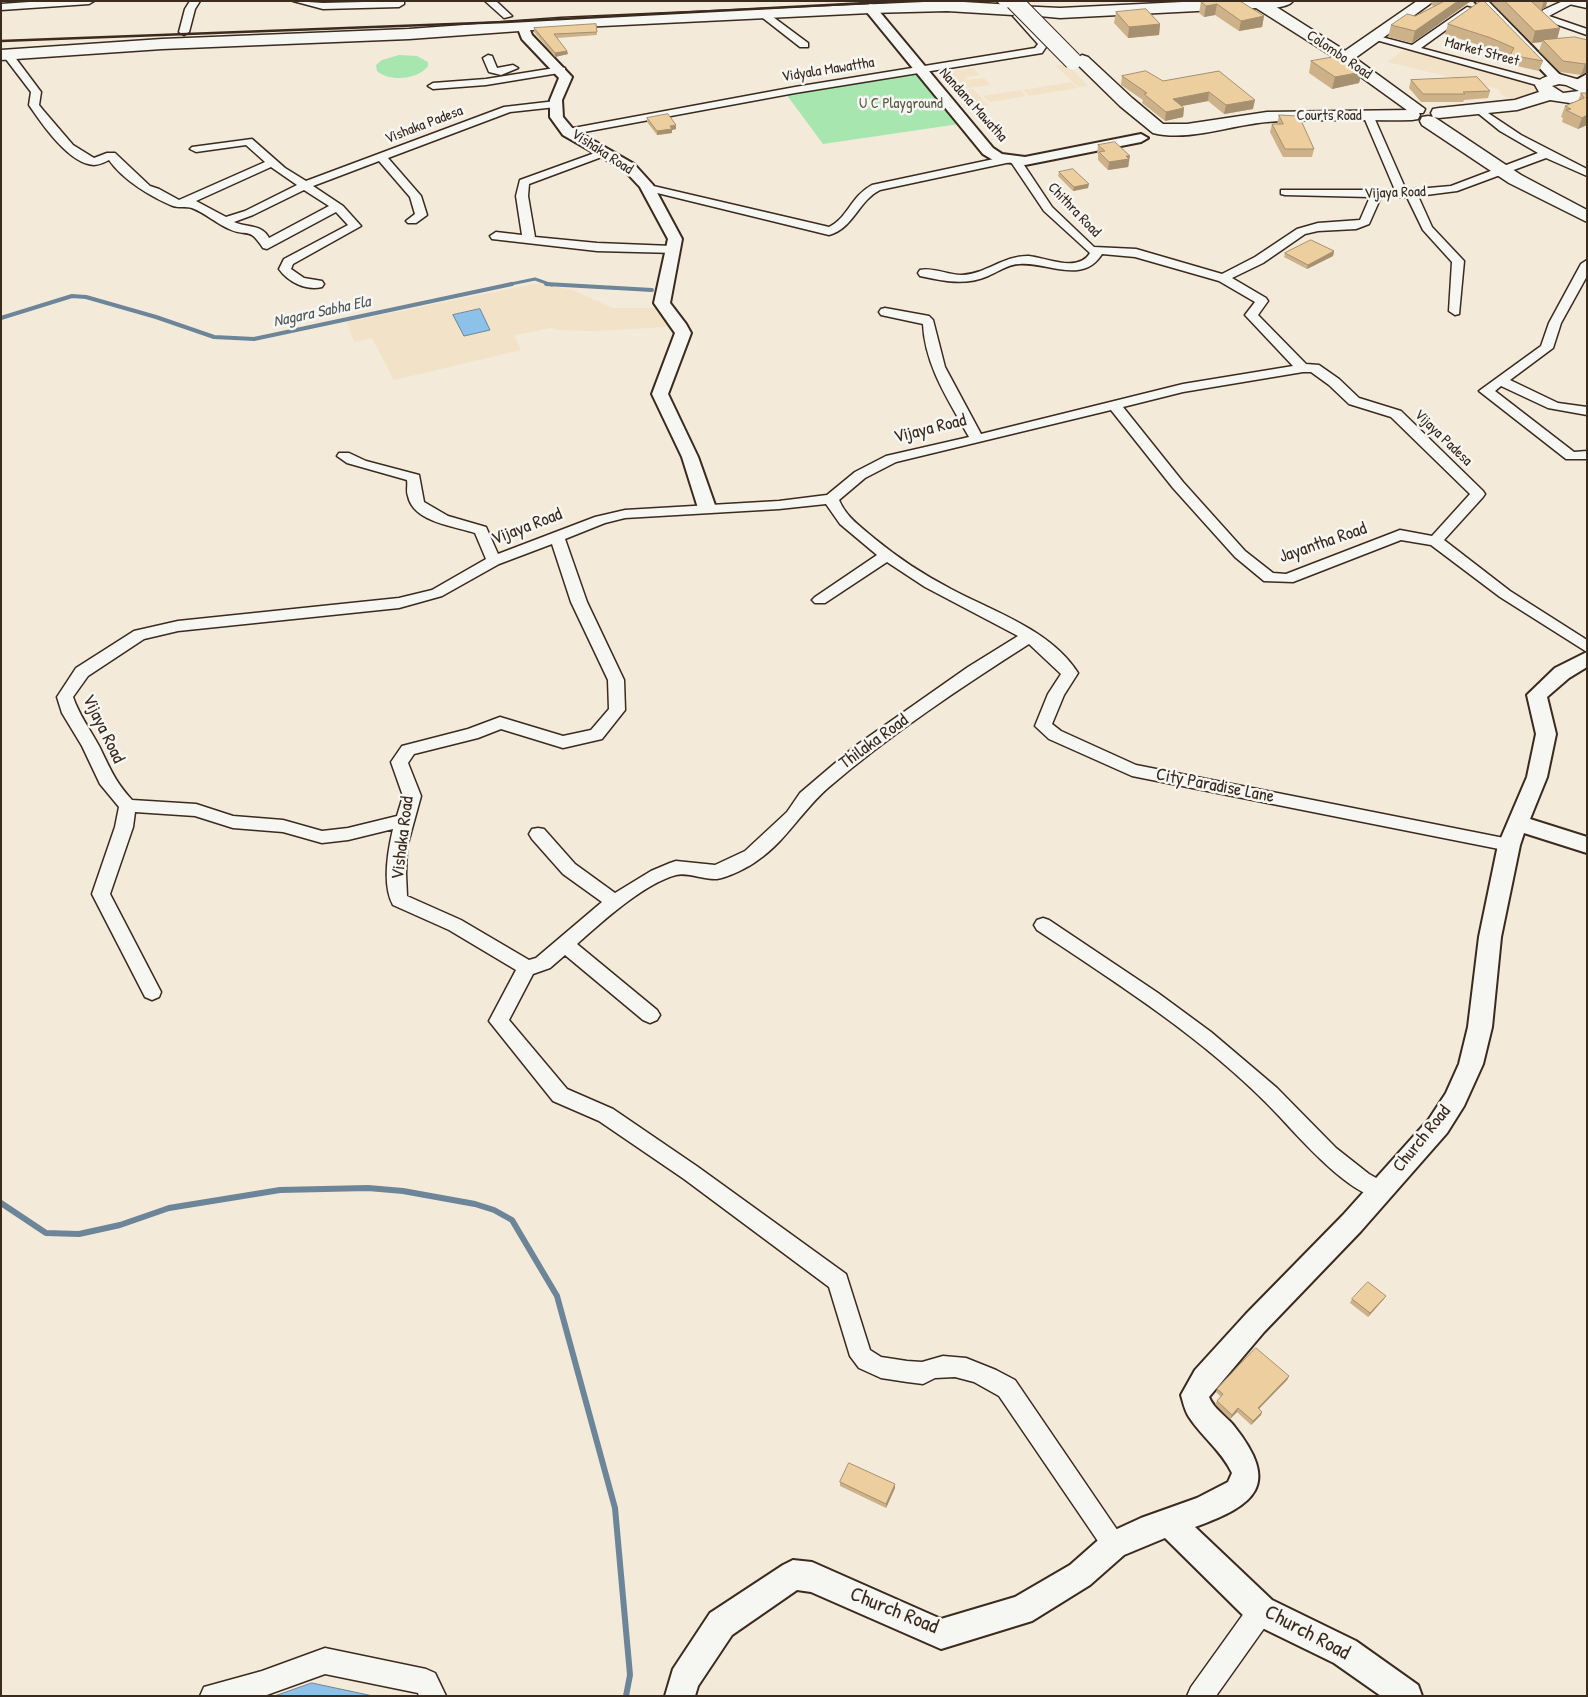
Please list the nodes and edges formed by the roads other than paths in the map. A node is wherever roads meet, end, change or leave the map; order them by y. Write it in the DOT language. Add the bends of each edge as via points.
graph roads {
  1 [pos="89,1"];
  2 [pos="195,1"];
  3 [pos="298,1"];
  4 [pos="490,1"];
  5 [pos="1032,1"];
  6 [pos="1286,1"];
  7 [pos="1427,1"];
  8 [pos="1573,1"];
  9 [pos="1481,2"];
  10 [pos="30,3"];
  11 [pos="399,3"];
  12 [pos="1014,3"];
  13 [pos="1259,3"];
  14 [pos="1587,3"];
  15 [pos="1,7"];
  16 [pos="870,8"];
  17 [pos="762,13"];
  18 [pos="1044,13"];
  19 [pos="507,16"];
  20 [pos="523,26"];
  21 [pos="184,32"];
  22 [pos="1584,36"];
  23 [pos="1374,38"];
  24 [pos="804,45"];
  25 [pos="1544,47"];
  26 [pos="1526,48"];
  27 [pos="1413,49"];
  28 [pos="4,54"];
  29 [pos="488,58"];
  30 [pos="1345,58"];
  31 [pos="539,61"];
  32 [pos="1084,67"];
  33 [pos="561,70"];
  34 [pos="921,71"];
  35 [pos="433,86"];
  36 [pos="1551,86"];
  37 [pos="1584,91"];
  38 [pos="556,104"];
  39 [pos="1479,110"];
  40 [pos="1427,115"];
  41 [pos="1368,116"];
  42 [pos="568,132"];
  43 [pos="1164,133"];
  44 [pos="1140,135"];
  45 [pos="196,149"];
  46 [pos="603,153"];
  47 [pos="1546,154"];
  48 [pos="381,157"];
  49 [pos="1012,160"];
  50 [pos="273,162"];
  51 [pos="1505,169"];
  52 [pos="1587,173"];
  53 [pos="305,185"];
  54 [pos="649,188"];
  55 [pos="1285,192"];
  56 [pos="1377,194"];
  57 [pos="1406,194"];
  58 [pos="183,203"];
  59 [pos="337,207"];
  60 [pos="1587,210"];
  61 [pos="1587,217"];
  62 [pos="412,221"];
  63 [pos="224,222"];
  64 [pos="496,236"];
  65 [pos="529,239"];
  66 [pos="672,250"];
  67 [pos="1097,252"];
  68 [pos="1587,264"];
  69 [pos="924,273"];
  70 [pos="1223,278"];
  71 [pos="318,284"];
  72 [pos="1455,311"];
  73 [pos="885,312"];
  74 [pos="1304,368"];
  75 [pos="1500,381"];
  76 [pos="1114,405"];
  77 [pos="1587,411"];
  78 [pos="976,438"];
  79 [pos="1587,455"];
  80 [pos="344,456"];
  81 [pos="831,499"];
  82 [pos="707,508"];
  83 [pos="558,536"];
  84 [pos="1436,541"];
  85 [pos="888,555"];
  86 [pos="494,560"];
  87 [pos="820,600"];
  88 [pos="1028,637"];
  89 [pos="1587,647"];
  90 [pos="1587,658"];
  91 [pos="128,806"];
  92 [pos="405,820"];
  93 [pos="538,834"];
  94 [pos="1513,834"];
  95 [pos="1587,845"];
  96 [pos="614,902"];
  97 [pos="1043,925"];
  98 [pos="565,945"];
  99 [pos="527,968"];
  100 [pos="152,992"];
  101 [pos="650,1015"];
  102 [pos="1380,1190"];
  103 [pos="1169,1522"];
  104 [pos="1114,1545"];
  105 [pos="1261,1611"];
  106 [pos="213,1696"];
  107 [pos="433,1696"];
  108 [pos="680,1696"];
  109 [pos="1200,1696"];
  110 [pos="1407,1696"];
  1 -- 10 [label="street"];
  2 -- 21 [label="street"];
  3 -- 11 [label="street" via="323,6"];
  4 -- 19 [label="street"];
  5 -- 18 [label="main road"];
  6 -- 13 [label="main road"];
  7 -- 23 [label="main road"];
  8 -- 14 [label="main road"];
  8 -- 22 [label="street" via="1553,7 1544,17"];
  9 -- 26 [label="street"];
  9 -- 27 [label="street, Market Street"];
  10 -- 15 [label="street"];
  12 -- 16 [label="main road"];
  12 -- 18 [label="main road"];
  12 -- 32 [label="main road, bridge"];
  12 -- 34 [label="street, Vidyala Mawattha" via="1043,44 1038,51"];
  13 -- 18 [label="main road"];
  13 -- 30 [label="main road, Colombo Road"];
  16 -- 17 [label="main road"];
  16 -- 34 [label="street, Nandana Mawatha"];
  17 -- 20 [label="main road"];
  17 -- 24 [label="street"];
  20 -- 28 [label="main road"];
  20 -- 31 [label="street"];
  23 -- 27 [label="street, Market Street"];
  23 -- 30 [label="main road"];
  25 -- 26 [label="street"];
  26 -- 36 [label="street"];
  27 -- 36 [label="street, Market Street"];
  28 -- 58 [label="street" via="36,92 34,104 47,124 73,150 92,162 111,154 146,189"];
  29 -- 31 [label="street" via="493,70 501,72"];
  30 -- 40 [label="main road, Colombo Road"];
  31 -- 33 [label="street"];
  32 -- 43 [label="main road"];
  32 -- 44 [label="main road"];
  33 -- 35 [label="street" via="486,82"];
  33 -- 38 [label="street" via="566,80"];
  34 -- 42 [label="street, Vidyala Mawattha" via="795,90"];
  34 -- 49 [label="street, Nandana Mawatha" via="988,150 998,157"];
  36 -- 37 [label="main road"];
  36 -- 39 [label="main road, Courts Road" via="1517,105"];
  38 -- 42 [label="street, Vishaka Road" via="557,117"];
  38 -- 48 [label="street, Vishaka Padesa" via="508,109"];
  39 -- 40 [label="main road, Courts Road"];
  39 -- 47 [label="street" via="1520,141"];
  40 -- 41 [label="main road, Courts Road"];
  40 -- 51 [label="main road, Colombo Road"];
  41 -- 43 [label="main road, Courts Road" via="1253,118"];
  41 -- 57 [label="street"];
  42 -- 46 [label="street, Vishaka Road"];
  43 -- 44 [label="main road, Courts Road" via="1149,128"];
  44 -- 49 [label="street, Nandana Mawatha"];
  45 -- 50 [label="street" via="245,140"];
  46 -- 54 [label="street, Vishaka Road" via="629,167"];
  46 -- 65 [label="street" via="524,182 522,196"];
  47 -- 51 [label="street, Vijaya Road"];
  47 -- 52 [label="street"];
  48 -- 53 [label="street, Vishaka Padesa"];
  48 -- 62 [label="street" via="407,184 416,199 422,215"];
  49 -- 54 [label="street" via="876,187 862,195 841,226 829,231"];
  49 -- 67 [label="street, Chithra Road" via="1048,209"];
  50 -- 53 [label="street"];
  50 -- 58 [label="street"];
  51 -- 57 [label="street, Vijaya Road" via="1453,189"];
  51 -- 60 [label="main road, Colombo Road"];
  51 -- 61 [label="main road, Colombo Road"];
  53 -- 59 [label="street"];
  53 -- 63 [label="street, Vishaka Padesa"];
  54 -- 66 [label="street, Vishaka Road" via="676,239"];
  55 -- 56 [label="street, Vijaya Road"];
  56 -- 57 [label="street, Vijaya Road"];
  56 -- 70 [label="street" via="1365,222 1356,226 1301,230 1259,260"];
  57 -- 72 [label="street" via="1427,228 1458,261"];
  58 -- 63 [label="street" via="194,204"];
  59 -- 63 [label="street" via="267,245 262,235 254,230"];
  59 -- 71 [label="street" via="355,226 297,256 288,262 285,269 289,275 306,283"];
  64 -- 65 [label="street"];
  65 -- 66 [label="street" via="597,247"];
  66 -- 82 [label="street, Vishaka Road" via="662,303 683,333 660,394 690,457"];
  67 -- 69 [label="street" via="1088,265 1048,265 1022,259 974,277"];
  67 -- 70 [label="street" via="1136,253"];
  68 -- 75 [label="street" via="1555,324 1547,348"];
  70 -- 74 [label="street" via="1262,301 1251,315"];
  73 -- 78 [label="street" via="925,319 929,323 928,338 933,355"];
  74 -- 76 [label="street, Vijaya Road" via="1183,388"];
  74 -- 84 [label="street, Vijaya Padesa" via="1314,368 1354,401 1396,414 1478,494"];
  75 -- 77 [label="street" via="1559,408"];
  75 -- 79 [label="street" via="1486,391 1571,456"];
  76 -- 78 [label="street, Vijaya Road"];
  76 -- 84 [label="street, Jayantha Road" via="1178,485 1240,554 1269,578 1288,579 1400,536"];
  78 -- 81 [label="street, Vijaya Road" via="891,458 860,475"];
  80 -- 86 [label="street" via="357,464 414,478 415,497 420,508 481,530"];
  81 -- 82 [label="street, Vijaya Road"];
  81 -- 85 [label="street" via="837,513"];
  82 -- 83 [label="street, Vijaya Road" via="625,514"];
  83 -- 86 [label="street, Vijaya Road"];
  83 -- 92 [label="street, Vishaka Road" via="579,602 616,680 617,710 596,735 564,742 500,723 472,734 408,750 399,762 412,796"];
  84 -- 89 [label="street, Jayantha Road" via="1505,594"];
  85 -- 87 [label="street"];
  85 -- 88 [label="street" via="930,584"];
  86 -- 91 [label="street, Vijaya Road" via="437,594 399,603 287,612 178,626 139,635 111,652 82,672 65,697 70,713 108,784"];
  88 -- 94 [label="street, City Paradise Lane" via="1059,659 1070,673 1056,694 1043,726 1055,735 1132,770"];
  88 -- 96 [label="street, Thilaka Road" via="860,751 806,797 793,816 751,856 717,872 676,868"];
  90 -- 94 [label="street, Church Road" via="1562,673 1536,695 1546,734 1537,777"];
  91 -- 92 [label="street" via="196,810 233,822 283,826 322,837"];
  91 -- 100 [label="street" via="101,894"];
  92 -- 99 [label="street, Vishaka Road" via="396,886 399,900 455,925"];
  93 -- 96 [label="street" via="569,869"];
  94 -- 95 [label="street"];
  94 -- 102 [label="street, Church Road" via="1490,937 1480,1027 1471,1064 1438,1126"];
  96 -- 98 [label="street, Thilaka Road"];
  97 -- 102 [label="street" via="1157,1002 1255,1080 1329,1155"];
  98 -- 99 [label="street, Thilaka Road" via="543,963"];
  98 -- 101 [label="street"];
  99 -- 104 [label="street" via="499,1020 560,1095 606,1115 838,1281 861,1356 866,1360 894,1370 923,1372 945,1365 989,1376 1007,1388"];
  102 -- 103 [label="street, Church Road" via="1205,1379 1195,1395 1199,1408 1238,1455 1246,1472 1244,1482 1238,1492"];
  103 -- 104 [label="street, Church Road"];
  103 -- 105 [label="street, Church Road"];
  104 -- 108 [label="street, Church Road" via="1080,1575 1021,1610 941,1634 812,1577 793,1575 721,1624 684,1680"];
  105 -- 109 [label="street"];
  105 -- 110 [label="street, Church Road" via="1345,1652"];
  106 -- 107 [label="street" via="262,1684 325,1661 426,1682"];
}
